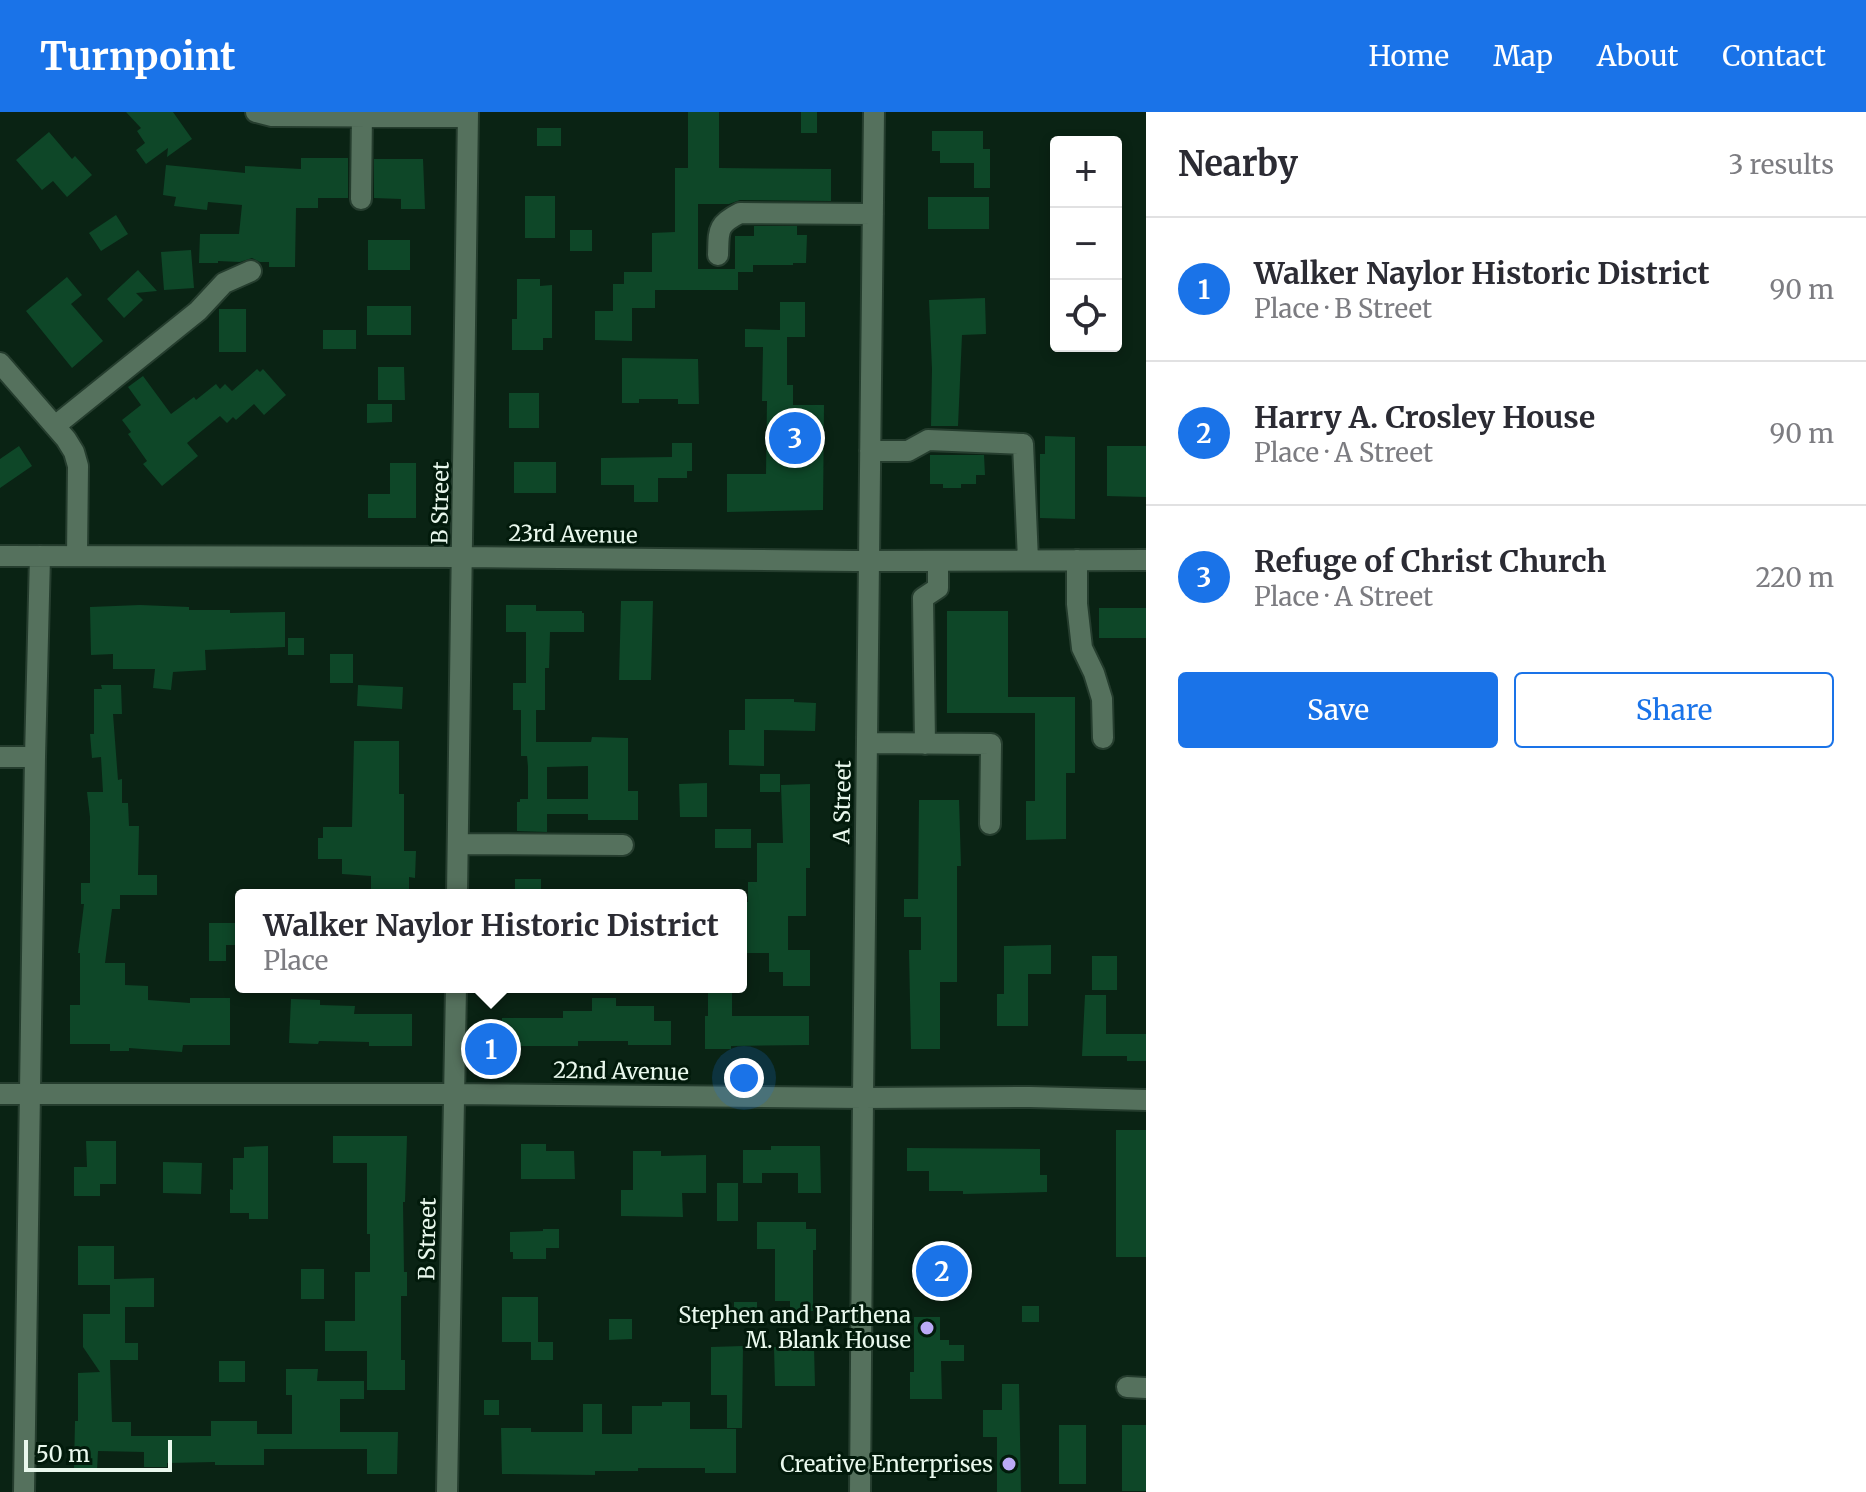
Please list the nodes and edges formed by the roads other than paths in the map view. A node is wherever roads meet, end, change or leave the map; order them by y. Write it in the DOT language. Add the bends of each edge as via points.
graph roads {
  1 [pos="256,112"];
  2 [pos="874,112"];
  3 [pos="362,114"];
  4 [pos="468,114"];
  5 [pos="361,199"];
  6 [pos="873,214"];
  7 [pos="718,255"];
  8 [pos="251,271"];
  9 [pos="0,363"];
  10 [pos="55,426"];
  11 [pos="870,451"];
  12 [pos="0,556"];
  13 [pos="40,556"];
  14 [pos="77,556"];
  15 [pos="463,557"];
  16 [pos="1028,560"];
  17 [pos="1077,560"];
  18 [pos="1146,560"];
  19 [pos="870,561"];
  20 [pos="938,561"];
  21 [pos="1103,738"];
  22 [pos="867,743"];
  23 [pos="925,744"];
  24 [pos="0,757"];
  25 [pos="35,757"];
  26 [pos="990,824"];
  27 [pos="458,844"];
  28 [pos="623,845"];
  29 [pos="457,889"];
  30 [pos="456,993"];
  31 [pos="0,1094"];
  32 [pos="31,1094"];
  33 [pos="454,1094"];
  34 [pos="863,1098"];
  35 [pos="1146,1100"];
  36 [pos="24,1492"];
  37 [pos="447,1492"];
  38 [pos="860,1492"];
  1 -- 3 [label="street"];
  2 -- 6 [label="street, A Street"];
  3 -- 4 [label="street"];
  3 -- 5 [label="street"];
  4 -- 15 [label="street, B Street"];
  6 -- 7 [label="street" via="740,213 725,220"];
  6 -- 11 [label="street, A Street"];
  8 -- 10 [label="street" via="224,283 198,311"];
  9 -- 10 [label="street"];
  10 -- 14 [label="street" via="78,466"];
  11 -- 16 [label="street" via="908,451 928,440 1023,444"];
  11 -- 19 [label="street, A Street"];
  12 -- 13 [label="street, 23rd Avenue"];
  13 -- 14 [label="street, 23rd Avenue"];
  13 -- 25 [label="street"];
  14 -- 15 [label="street, 23rd Avenue"];
  15 -- 19 [label="street, 23rd Avenue"];
  15 -- 27 [label="street, B Street"];
  16 -- 17 [label="street, 23rd Avenue"];
  16 -- 20 [label="street, 23rd Avenue"];
  17 -- 18 [label="street, 23rd Avenue"];
  17 -- 21 [label="street" via="1082,648 1102,699"];
  19 -- 20 [label="street, 23rd Avenue"];
  19 -- 22 [label="street, A Street"];
  20 -- 23 [label="street" via="938,588 923,598"];
  22 -- 23 [label="street"];
  22 -- 34 [label="street, A Street"];
  23 -- 26 [label="street" via="991,744"];
  24 -- 25 [label="street"];
  25 -- 32 [label="street"];
  27 -- 28 [label="street"];
  27 -- 29 [label="street, B Street"];
  30 -- 33 [label="street, B Street"];
  31 -- 32 [label="street, 22nd Avenue"];
  32 -- 33 [label="street, 22nd Avenue"];
  32 -- 36 [label="street"];
  33 -- 34 [label="street, 22nd Avenue"];
  33 -- 37 [label="street, B Street"];
  34 -- 35 [label="street, 22nd Avenue"];
  34 -- 38 [label="street, A Street"];
}
